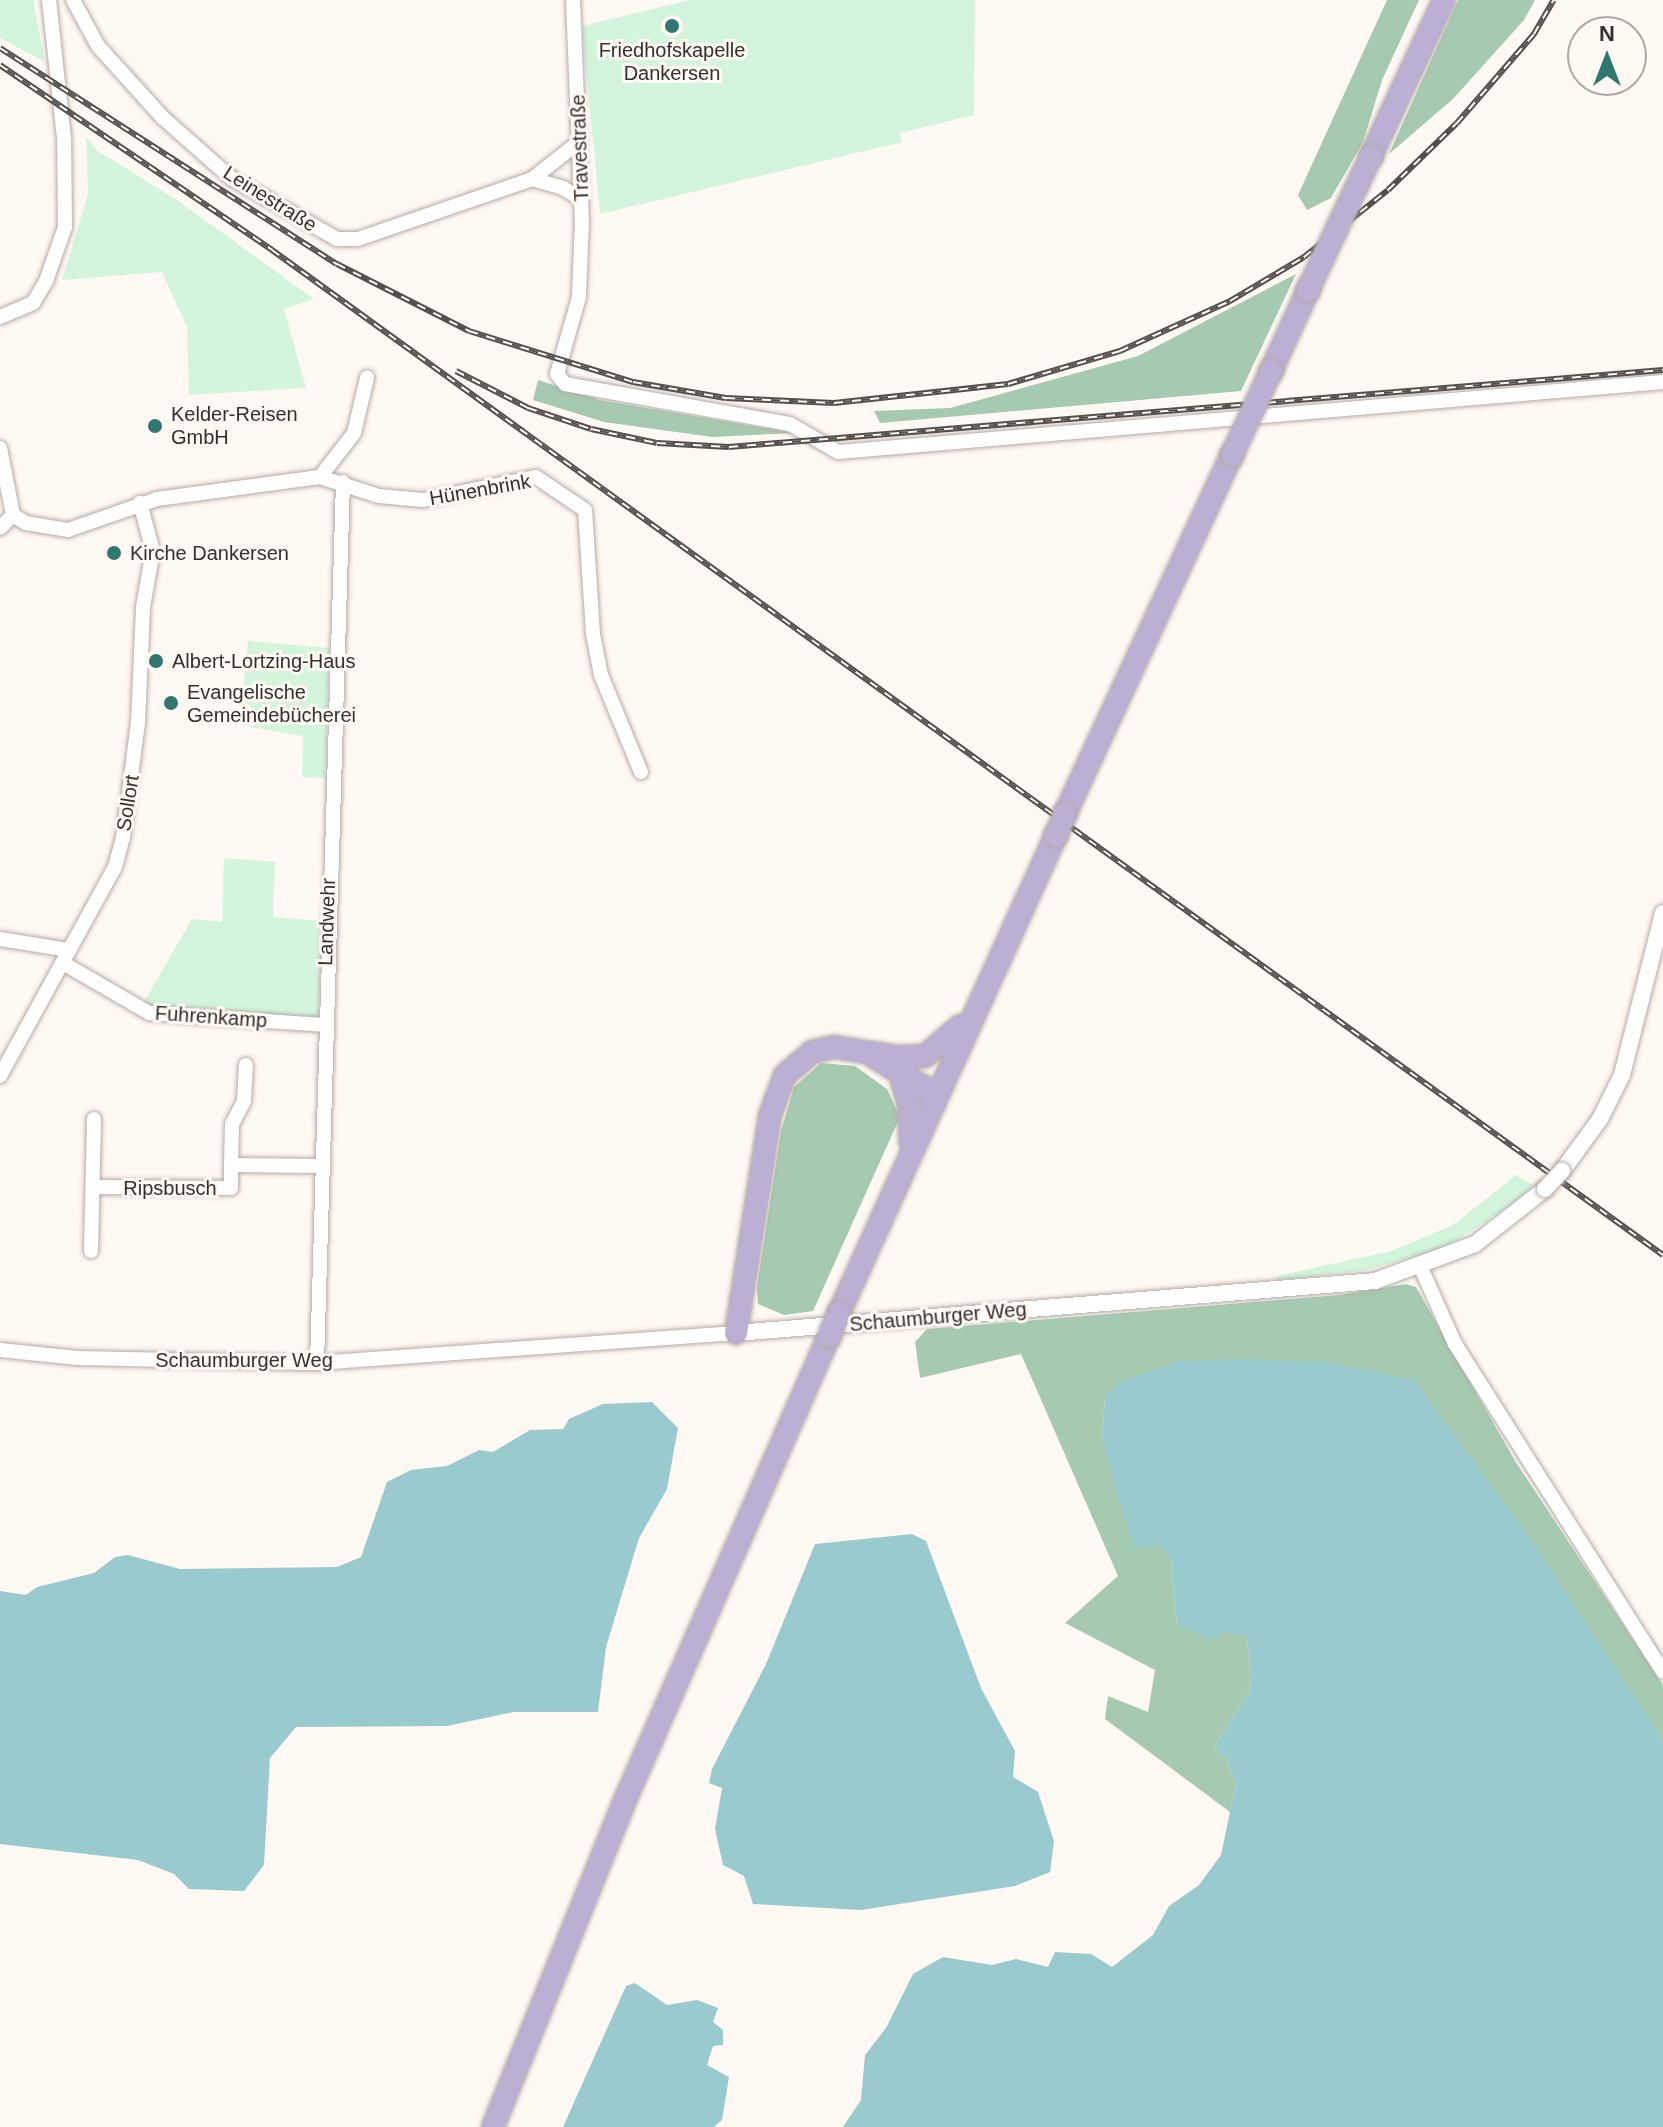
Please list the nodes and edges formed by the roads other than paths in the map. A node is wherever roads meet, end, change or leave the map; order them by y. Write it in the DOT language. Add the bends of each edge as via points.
graph roads {
  1 [pos="49,0"];
  2 [pos="73,0"];
  3 [pos="573,0"];
  4 [pos="1444,0"];
  5 [pos="579,142"];
  6 [pos="532,179"];
  7 [pos="582,200"];
  8 [pos="0,317"];
  9 [pos="367,378"];
  10 [pos="1663,382"];
  11 [pos="0,448"];
  12 [pos="320,477"];
  13 [pos="343,482"];
  14 [pos="140,503"];
  15 [pos="13,515"];
  16 [pos="0,528"];
  17 [pos="641,772"];
  18 [pos="1663,913"];
  19 [pos="0,939"];
  20 [pos="66,957"];
  21 [pos="971,1013"];
  22 [pos="324,1025"];
  23 [pos="6,1051"];
  24 [pos="246,1065"];
  25 [pos="899,1067"];
  26 [pos="0,1076"];
  27 [pos="939,1086"];
  28 [pos="94,1119"];
  29 [pos="910,1152"];
  30 [pos="231,1165"];
  31 [pos="321,1166"];
  32 [pos="93,1187"];
  33 [pos="91,1251"];
  34 [pos="1421,1268"];
  35 [pos="736,1333"];
  36 [pos="0,1350"];
  37 [pos="317,1363"];
  38 [pos="1663,1672"];
  39 [pos="493,2127"];
  1 -- 8 [label="street" via="64,138 65,227 33,303"];
  2 -- 6 [label="street, Leinestraße" via="98,46 163,118 231,178 337,239 358,239"];
  3 -- 5 [label="street, Travestraße"];
  4 -- 21 [label="main road, bridge"];
  5 -- 6 [label="street, Leinestraße"];
  5 -- 7 [label="street, Travestraße"];
  6 -- 7 [label="street"];
  7 -- 10 [label="street, Travestraße" via="579,297 557,374 565,384 790,424 838,452"];
  9 -- 12 [label="street" via="354,433"];
  11 -- 15 [label="street"];
  12 -- 13 [label="street, Hünenbrink"];
  12 -- 14 [label="street, Hünenbrink"];
  13 -- 17 [label="street, Hünenbrink" via="379,496 423,500 536,477 585,510 593,634 601,675"];
  13 -- 22 [label="street, Landwehr"];
  14 -- 15 [label="street, Hünenbrink" via="68,530 26,523"];
  14 -- 20 [label="street, Sollort" via="153,551 143,607 131,797 115,867"];
  15 -- 16 [label="street"];
  18 -- 34 [label="street, Schaumburger Weg, bridge" via="1622,1075 1600,1119 1545,1189 1475,1244"];
  19 -- 20 [label="street"];
  20 -- 22 [label="street, Fuhrenkamp" via="149,1013"];
  20 -- 23 [label="street, Sollort"];
  21 -- 25 [label="main road" via="935,1051"];
  21 -- 27 [label="main road"];
  22 -- 31 [label="street, Landwehr"];
  23 -- 26 [label="street, Sollort"];
  24 -- 30 [label="street" via="244,1101 232,1124"];
  25 -- 27 [label="main road"];
  25 -- 29 [label="main road" via="909,1105"];
  25 -- 35 [label="main road" via="868,1053 834,1047 812,1052 793,1065 775,1092"];
  27 -- 29 [label="main road"];
  28 -- 32 [label="street"];
  29 -- 39 [label="main road, bridge" via="626,1798"];
  30 -- 31 [label="street, Ripsbusch"];
  30 -- 32 [label="street, Ripsbusch" via="231,1188"];
  31 -- 37 [label="street, Landwehr"];
  32 -- 33 [label="street"];
  34 -- 35 [label="street, Schaumburger Weg" via="1338,1286"];
  34 -- 38 [label="street" via="1455,1344"];
  35 -- 37 [label="street, Schaumburger Weg"];
  36 -- 37 [label="street, Schaumburger Weg" via="78,1358"];
}
